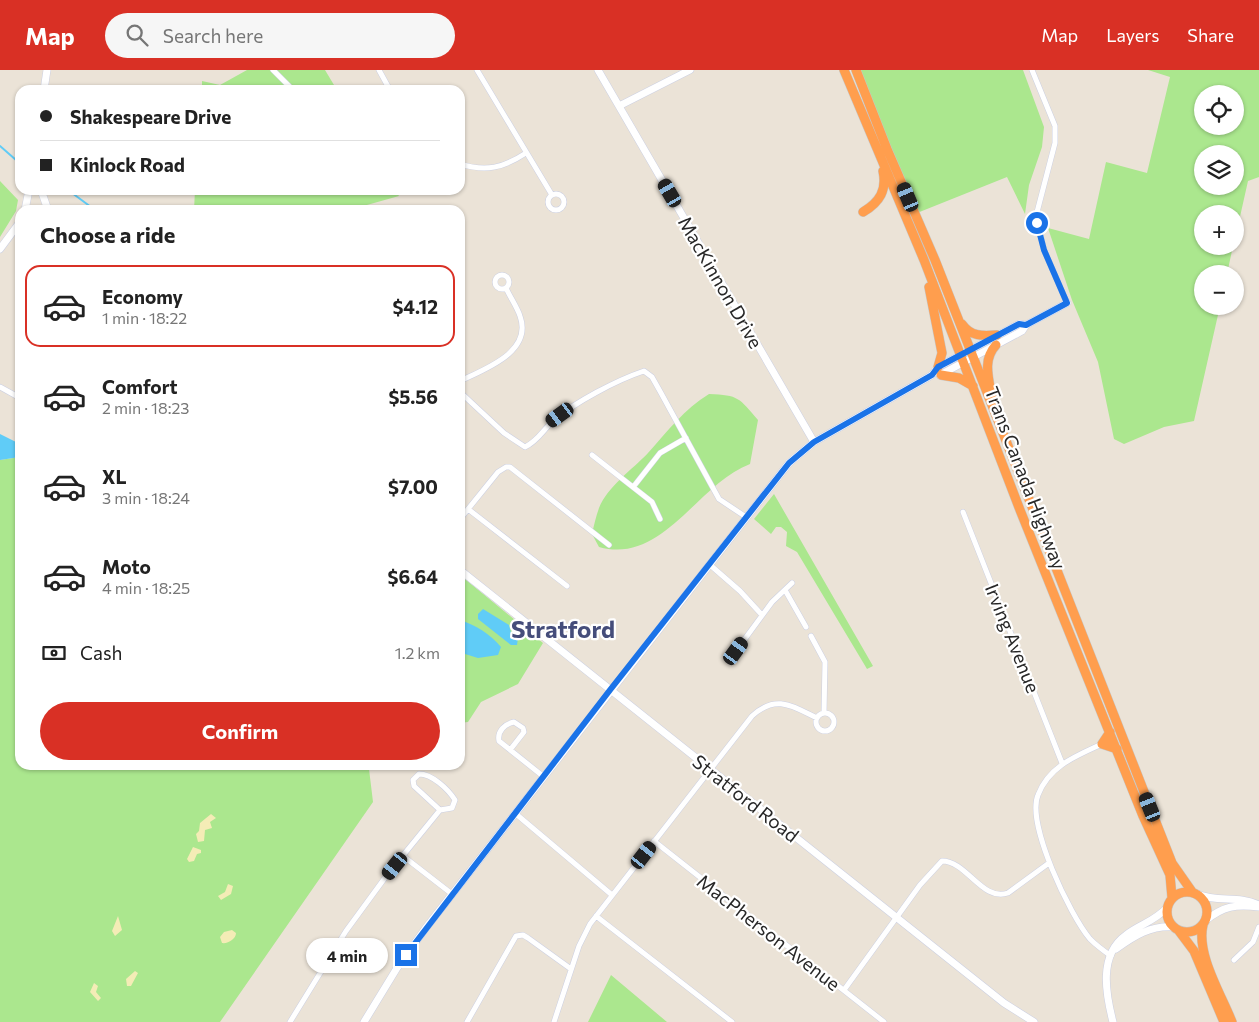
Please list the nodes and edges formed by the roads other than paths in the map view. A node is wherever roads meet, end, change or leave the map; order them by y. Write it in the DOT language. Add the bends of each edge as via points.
graph roads {
  1 [pos="47,70"];
  2 [pos="273,70"];
  3 [pos="379,70"];
  4 [pos="477,70"];
  5 [pos="598,70"];
  6 [pos="690,70"];
  7 [pos="844,70"];
  8 [pos="856,70"];
  9 [pos="1032,70"];
  10 [pos="45,85"];
  11 [pos="288,85"];
  12 [pos="387,85"];
  13 [pos="619,106"];
  14 [pos="526,153"];
  15 [pos="880,153"];
  16 [pos="465,165"];
  17 [pos="552,194"];
  18 [pos="864,212"];
  19 [pos="15,229"];
  20 [pos="0,249"];
  21 [pos="924,260"];
  22 [pos="506,288"];
  23 [pos="1067,303"];
  24 [pos="956,315"];
  25 [pos="997,340"];
  26 [pos="966,356"];
  27 [pos="937,372"];
  28 [pos="465,378"];
  29 [pos="0,387"];
  30 [pos="973,387"];
  31 [pos="15,395"];
  32 [pos="465,397"];
  33 [pos="994,413"];
  34 [pos="686,438"];
  35 [pos="814,442"];
  36 [pos="592,455"];
  37 [pos="634,486"];
  38 [pos="468,509"];
  39 [pos="963,512"];
  40 [pos="465,513"];
  41 [pos="746,517"];
  42 [pos="660,518"];
  43 [pos="609,545"];
  44 [pos="709,564"];
  45 [pos="465,574"];
  46 [pos="792,583"];
  47 [pos="567,586"];
  48 [pos="785,590"];
  49 [pos="762,615"];
  50 [pos="806,628"];
  51 [pos="811,636"];
  52 [pos="736,651"];
  53 [pos="610,690"];
  54 [pos="824,713"];
  55 [pos="817,718"];
  56 [pos="1110,732"];
  57 [pos="1102,744"];
  58 [pos="1118,749"];
  59 [pos="510,750"];
  60 [pos="1062,764"];
  61 [pos="709,770"];
  62 [pos="544,777"];
  63 [pos="440,810"];
  64 [pos="516,814"];
  65 [pos="654,842"];
  66 [pos="402,856"];
  67 [pos="1049,863"];
  68 [pos="452,894"];
  69 [pos="1195,894"];
  70 [pos="612,895"];
  71 [pos="1170,902"];
  72 [pos="1259,906"];
  73 [pos="596,916"];
  74 [pos="898,916"];
  75 [pos="1204,923"];
  76 [pos="1259,927"];
  77 [pos="1177,929"];
  78 [pos="1112,953"];
  79 [pos="1234,960"];
  80 [pos="571,969"];
  81 [pos="844,990"];
  82 [pos="290,1022"];
  83 [pos="364,1022"];
  84 [pos="467,1022"];
  85 [pos="554,1022"];
  86 [pos="732,1022"];
  87 [pos="884,1022"];
  88 [pos="1033,1022"];
  89 [pos="1113,1022"];
  90 [pos="1224,1022"];
  91 [pos="1232,1022"];
  1 -- 10 [label="street"];
  2 -- 11 [label="street"];
  3 -- 12 [label="street"];
  4 -- 14 [label="street"];
  5 -- 13 [label="street, MacKinnon Drive"];
  6 -- 13 [label="street"];
  7 -- 15 [label="highway, Trans Canada Highway"];
  8 -- 24 [label="highway, Trans Canada Highway"];
  9 -- 23 [label="street" via="1056,126 1055,143 1036,216 1044,250"];
  13 -- 35 [label="street, MacKinnon Drive"];
  14 -- 16 [label="street" via="512,163 496,168 478,169"];
  14 -- 17 [label="street"];
  15 -- 18 [label="highway" via="884,191 879,201"];
  15 -- 21 [label="highway, Trans Canada Highway"];
  19 -- 20 [label="street"];
  21 -- 26 [label="highway, Trans Canada Highway"];
  21 -- 27 [label="highway" via="942,353"];
  22 -- 28 [label="street" via="521,316 522,335 517,346 504,358"];
  23 -- 25 [label="street" via="1026,325 1022,331"];
  24 -- 25 [label="highway" via="967,330"];
  24 -- 26 [label="highway, Trans Canada Highway"];
  25 -- 26 [label="street"];
  25 -- 33 [label="highway" via="987,365"];
  26 -- 27 [label="street"];
  26 -- 30 [label="highway, Trans Canada Highway"];
  26 -- 33 [label="highway, Trans Canada Highway"];
  27 -- 30 [label="highway" via="959,378"];
  27 -- 35 [label="street"];
  29 -- 31 [label="street"];
  30 -- 56 [label="highway, Trans Canada Highway"];
  32 -- 34 [label="street" via="517,444 525,447 569,409 644,371 652,377"];
  33 -- 69 [label="highway, Trans Canada Highway" via="1172,862"];
  34 -- 37 [label="street" via="660,453"];
  34 -- 41 [label="street" via="719,499"];
  35 -- 41 [label="street" via="789,463"];
  36 -- 37 [label="street"];
  37 -- 42 [label="street" via="652,502"];
  38 -- 40 [label="street"];
  38 -- 43 [label="street" via="501,469 510,468"];
  38 -- 47 [label="street"];
  39 -- 60 [label="street, Irving Avenue"];
  41 -- 44 [label="street"];
  44 -- 49 [label="street"];
  44 -- 53 [label="street"];
  45 -- 53 [label="street, Stratford Road"];
  46 -- 48 [label="street"];
  48 -- 49 [label="street"];
  48 -- 50 [label="street"];
  49 -- 52 [label="street"];
  51 -- 54 [label="street" via="825,662"];
  53 -- 61 [label="street, Stratford Road"];
  53 -- 62 [label="street"];
  54 -- 55 [label="street"];
  54 -- 55 [label="street" via="833,719 829,730 819,729"];
  55 -- 61 [label="street" via="791,705 768,704 759,709"];
  56 -- 57 [label="highway"];
  56 -- 58 [label="highway, Trans Canada Highway"];
  57 -- 58 [label="highway"];
  57 -- 60 [label="street"];
  58 -- 71 [label="highway, Trans Canada Highway" via="1170,875"];
  59 -- 59 [label="street" via="498,737 505,725 514,722 524,732"];
  59 -- 62 [label="street"];
  60 -- 67 [label="street" via="1044,784 1035,803 1038,828"];
  61 -- 65 [label="street"];
  61 -- 74 [label="street, Stratford Road"];
  62 -- 64 [label="street"];
  63 -- 63 [label="street" via="452,808 455,800 430,776 419,774 414,786"];
  63 -- 66 [label="street"];
  64 -- 68 [label="street"];
  64 -- 70 [label="street"];
  65 -- 70 [label="street"];
  65 -- 81 [label="street, MacPherson Avenue"];
  66 -- 68 [label="street"];
  66 -- 82 [label="street" via="346,931"];
  67 -- 74 [label="street" via="1001,896 990,892 953,863 942,861"];
  67 -- 78 [label="street" via="1081,926 1091,939"];
  68 -- 83 [label="street" via="396,968"];
  69 -- 71 [label="highway" via="1182,892"];
  69 -- 72 [label="street" via="1215,900 1239,898"];
  69 -- 75 [label="highway" via="1207,909"];
  70 -- 73 [label="street"];
  71 -- 77 [label="highway" via="1168,918"];
  71 -- 78 [label="street" via="1151,922 1121,938"];
  72 -- 75 [label="street" via="1229,906"];
  73 -- 80 [label="street" via="584,934"];
  73 -- 86 [label="street"];
  74 -- 81 [label="street"];
  74 -- 88 [label="street, Stratford Road" via="1004,1003"];
  75 -- 77 [label="highway" via="1192,931"];
  75 -- 91 [label="highway" via="1200,938 1203,954"];
  76 -- 79 [label="street" via="1253,942"];
  77 -- 78 [label="street" via="1159,927 1140,933"];
  77 -- 90 [label="highway" via="1194,951"];
  78 -- 89 [label="street" via="1106,982"];
  80 -- 84 [label="street" via="523,935 516,936"];
  80 -- 85 [label="street"];
  81 -- 87 [label="street, MacPherson Avenue"];
}
